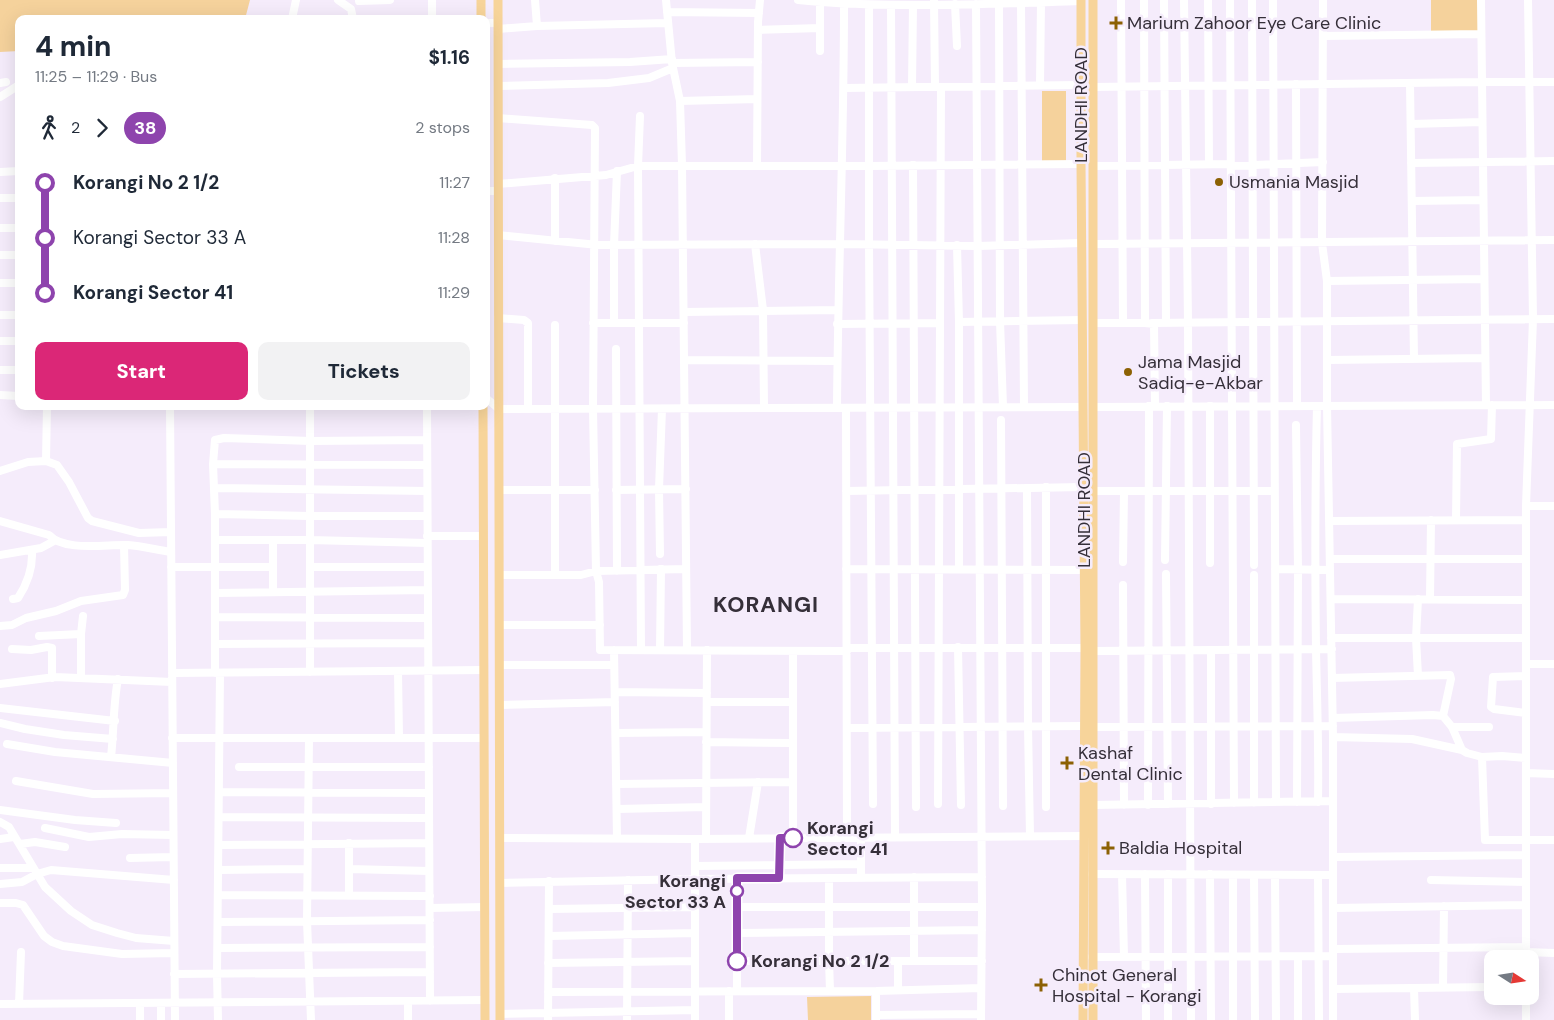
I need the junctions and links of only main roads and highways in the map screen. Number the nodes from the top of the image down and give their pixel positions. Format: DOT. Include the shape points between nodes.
graph roads {
  1 [pos="481,0"];
  2 [pos="498,0"];
  3 [pos="1094,0"];
  4 [pos="1081,1"];
  5 [pos="481,15"];
  6 [pos="482,410"];
  7 [pos="1089,649"];
  8 [pos="1089,726"];
  9 [pos="500,1017"];
  10 [pos="485,1020"];
  11 [pos="1083,1020"];
  12 [pos="1093,1020"];
  1 -- 5 [label="main road"];
  2 -- 9 [label="main road"];
  3 -- 7 [label="main road, LANDHI ROAD" via="1093,491"];
  4 -- 7 [label="main road, LANDHI ROAD" via="1084,570"];
  6 -- 10 [label="main road"];
  7 -- 8 [label="main road, LANDHI ROAD"];
  8 -- 11 [label="main road, LANDHI ROAD" via="1084,836"];
  8 -- 12 [label="main road, LANDHI ROAD" via="1093,806"];
}
